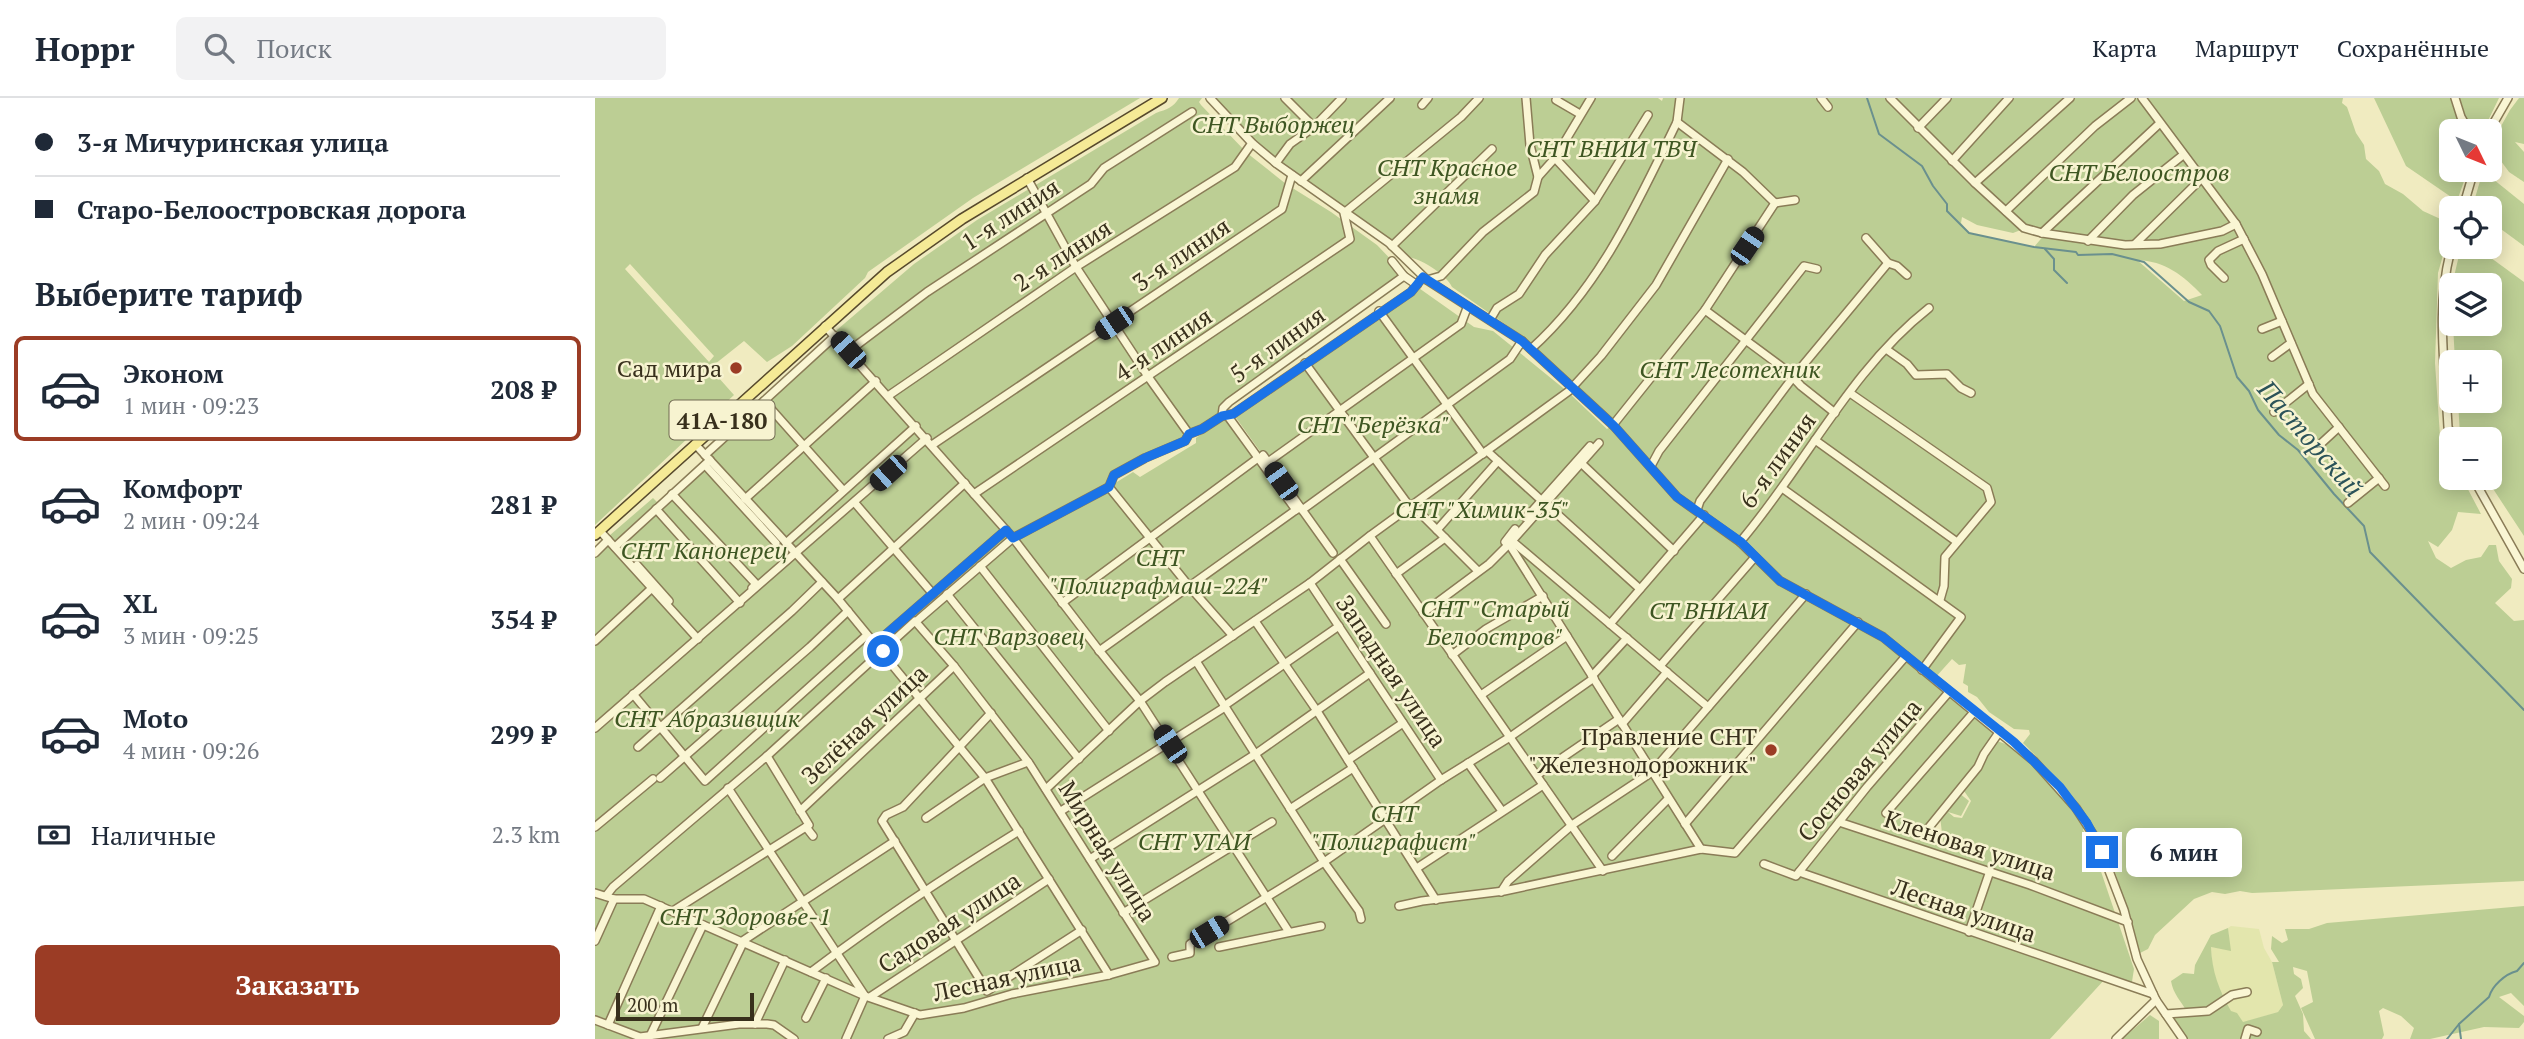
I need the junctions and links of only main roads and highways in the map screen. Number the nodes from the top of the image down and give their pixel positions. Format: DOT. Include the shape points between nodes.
graph roads {
  1 [pos="1162,98"];
  2 [pos="598,533"];
  1 -- 2 [label="main road, 41А-180" via="953,224 887,272"];
}
